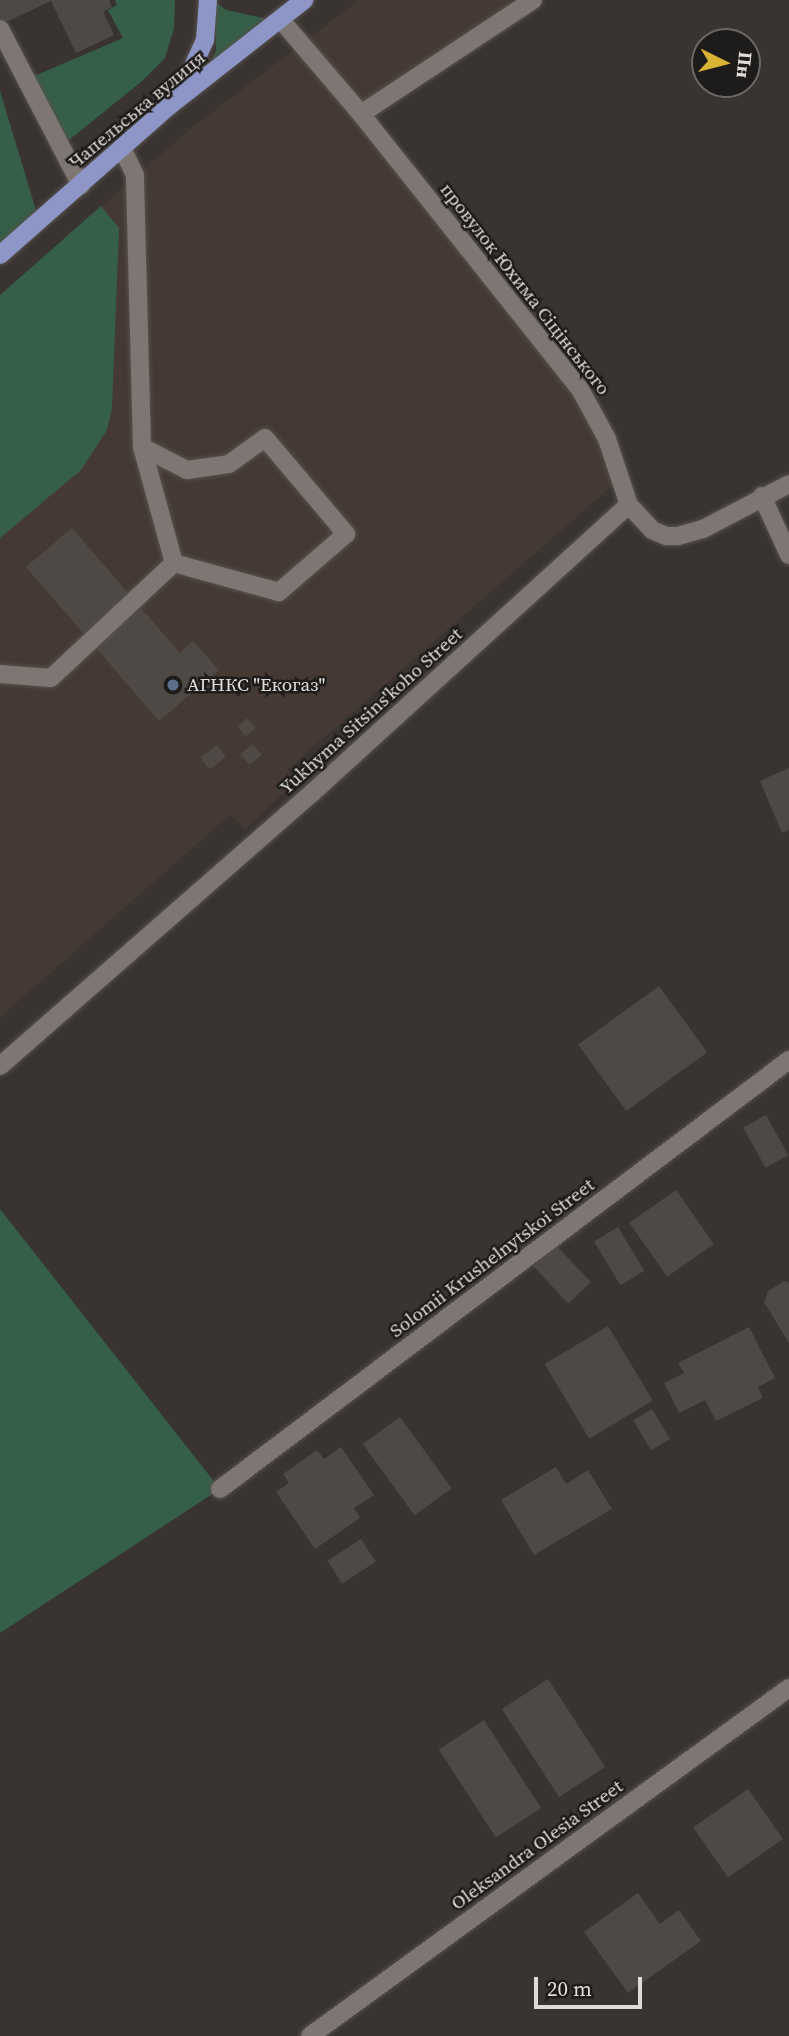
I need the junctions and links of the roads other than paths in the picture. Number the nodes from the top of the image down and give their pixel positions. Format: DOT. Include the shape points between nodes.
graph roads {
  1 [pos="208,0"];
  2 [pos="304,0"];
  3 [pos="533,0"];
  4 [pos="281,20"];
  5 [pos="0,29"];
  6 [pos="178,98"];
  7 [pos="360,114"];
  8 [pos="122,148"];
  9 [pos="81,185"];
  10 [pos="0,255"];
  11 [pos="142,447"];
  12 [pos="789,484"];
  13 [pos="762,496"];
  14 [pos="629,505"];
  15 [pos="789,555"];
  16 [pos="174,563"];
  17 [pos="0,674"];
  18 [pos="789,1060"];
  19 [pos="0,1066"];
  20 [pos="220,1489"];
  21 [pos="789,1688"];
  22 [pos="310,2036"];
  1 -- 6 [label="main road" via="205,40"];
  2 -- 4 [label="main road, Чапельська вулиця"];
  3 -- 7 [label="street"];
  4 -- 6 [label="main road, Чапельська вулиця"];
  4 -- 7 [label="street, провулок Юхима Сіцінського"];
  5 -- 9 [label="street"];
  6 -- 8 [label="main road, Чапельська вулиця"];
  7 -- 14 [label="street, провулок Юхима Сіцінського" via="580,389 607,439"];
  8 -- 9 [label="main road, Чапельська вулиця"];
  8 -- 11 [label="street" via="135,175"];
  9 -- 10 [label="main road, Чапельська вулиця"];
  11 -- 16 [label="street"];
  11 -- 16 [label="street" via="187,470 229,464 265,438 346,534 279,592"];
  12 -- 13 [label="street"];
  13 -- 14 [label="street" via="703,528 678,536 653,530"];
  13 -- 15 [label="street"];
  14 -- 19 [label="street, Yukhyma Sitsins'koho Street" via="312,793"];
  16 -- 17 [label="street" via="51,678"];
  18 -- 20 [label="street, Solomii Krushelnytskoi Street"];
  21 -- 22 [label="street, Oleksandra Olesia Street"];
}
